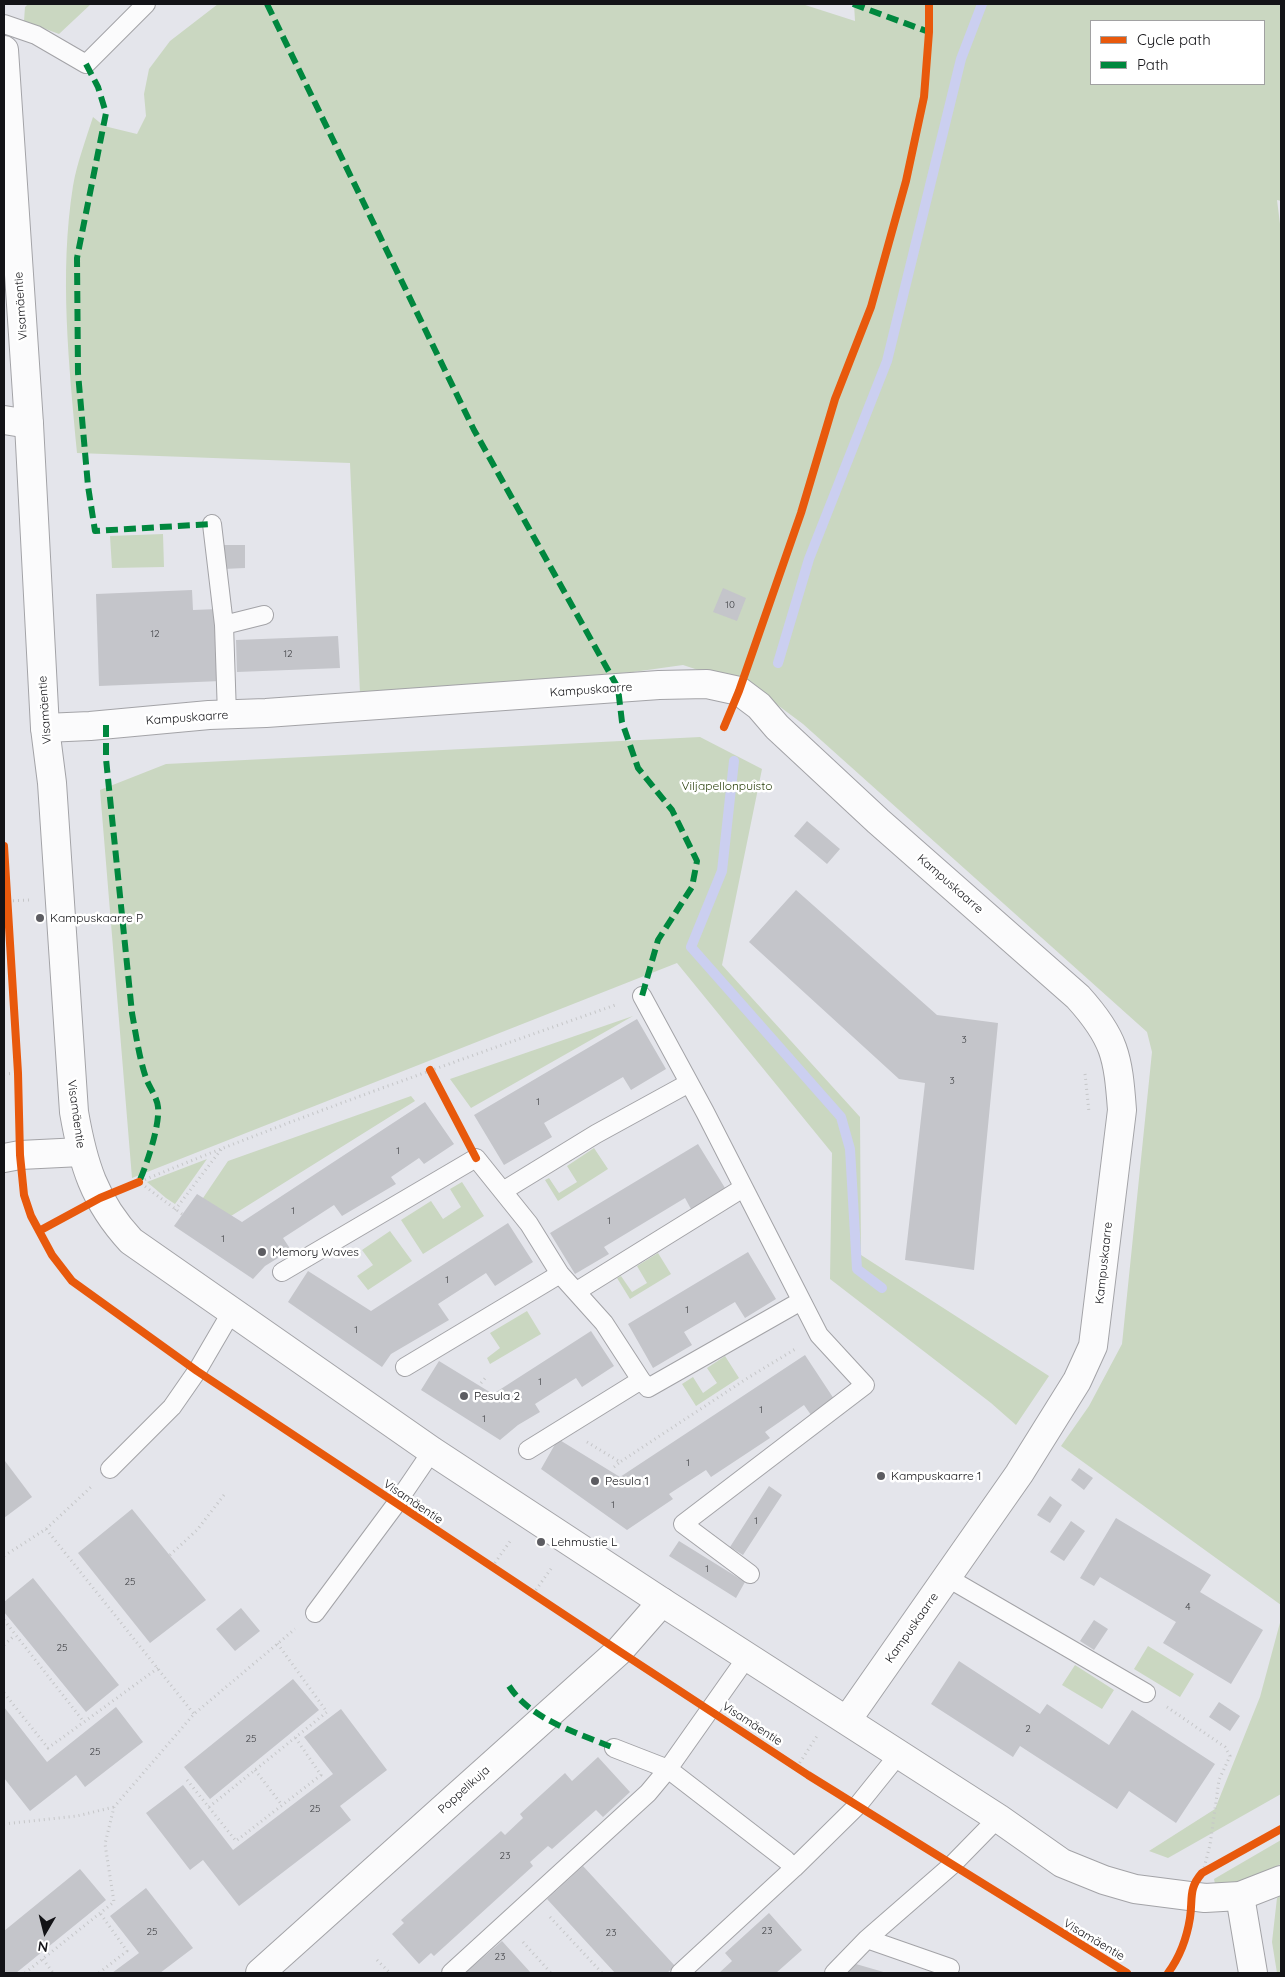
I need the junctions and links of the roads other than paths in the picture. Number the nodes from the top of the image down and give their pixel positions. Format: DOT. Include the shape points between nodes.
graph roads {
  1 [pos="146,4"];
  2 [pos="4,24"];
  3 [pos="4,50"];
  4 [pos="17,422"];
  5 [pos="212,524"];
  6 [pos="264,615"];
  7 [pos="224,625"];
  8 [pos="227,715"];
  9 [pos="45,728"];
  10 [pos="642,996"];
  11 [pos="689,1083"];
  12 [pos="81,1152"];
  13 [pos="4,1158"];
  14 [pos="743,1188"];
  15 [pos="502,1191"];
  16 [pos="282,1272"];
  17 [pos="560,1274"];
  18 [pos="577,1291"];
  19 [pos="801,1301"];
  20 [pos="232,1311"];
  21 [pos="405,1366"];
  22 [pos="641,1380"];
  23 [pos="528,1450"];
  24 [pos="432,1451"];
  25 [pos="110,1469"];
  26 [pos="750,1574"];
  27 [pos="948,1578"];
  28 [pos="662,1602"];
  29 [pos="315,1613"];
  30 [pos="747,1656"];
  31 [pos="1146,1693"];
  32 [pos="840,1716"];
  33 [pos="614,1748"];
  34 [pos="899,1754"];
  35 [pos="668,1769"];
  36 [pos="998,1818"];
  37 [pos="794,1868"];
  38 [pos="1281,1880"];
  39 [pos="1240,1896"];
  40 [pos="867,1939"];
  41 [pos="950,1968"];
  42 [pos="260,1973"];
  43 [pos="451,1973"];
  44 [pos="680,1973"];
  45 [pos="834,1973"];
  46 [pos="1253,1973"];
  1 -- 2 [label="lane" via="86,64 36,35"];
  3 -- 4 [label="street, Visamäentie"];
  4 -- 9 [label="street, Visamäentie"];
  5 -- 7 [label="lane"];
  6 -- 7 [label="lane"];
  7 -- 8 [label="lane"];
  8 -- 9 [label="street, Kampuskaarre"];
  8 -- 27 [label="street, Kampuskaarre" via="659,685 707,684 739,691 759,706 777,727 878,821 1078,996 1108,1036 1115,1052 1122,1110 1094,1346 1077,1381 1019,1474"];
  9 -- 12 [label="street, Visamäentie" via="52,783 74,1112"];
  10 -- 11 [label="lane"];
  11 -- 14 [label="lane"];
  11 -- 15 [label="lane"];
  12 -- 13 [label="street"];
  12 -- 20 [label="street, Visamäentie" via="100,1198 131,1241"];
  14 -- 18 [label="lane"];
  14 -- 19 [label="lane"];
  15 -- 16 [label="lane" via="476,1158"];
  15 -- 17 [label="lane"];
  17 -- 18 [label="lane"];
  17 -- 21 [label="lane"];
  18 -- 22 [label="lane" via="604,1323"];
  19 -- 22 [label="lane" via="648,1388"];
  19 -- 26 [label="lane" via="819,1335 865,1385 683,1524"];
  20 -- 24 [label="street, Visamäentie"];
  20 -- 25 [label="lane" via="172,1407"];
  22 -- 23 [label="lane"];
  24 -- 28 [label="street, Visamäentie"];
  24 -- 29 [label="lane"];
  27 -- 31 [label="lane"];
  27 -- 32 [label="street, Kampuskaarre"];
  28 -- 30 [label="street, Visamäentie"];
  28 -- 42 [label="street, Poppelikuja" via="619,1651"];
  30 -- 32 [label="street, Visamäentie"];
  30 -- 35 [label="lane"];
  32 -- 34 [label="street, Visamäentie"];
  33 -- 35 [label="lane"];
  34 -- 36 [label="street, Visamäentie"];
  34 -- 37 [label="lane" via="858,1805"];
  35 -- 37 [label="lane"];
  35 -- 43 [label="lane" via="648,1793"];
  36 -- 39 [label="street, Visamäentie" via="1062,1863 1104,1880 1135,1889 1197,1885"];
  36 -- 40 [label="lane" via="952,1864"];
  37 -- 44 [label="lane"];
  38 -- 39 [label="street, Visamäentie"];
  39 -- 46 [label="street"];
  40 -- 41 [label="lane"];
  40 -- 45 [label="lane"];
}
